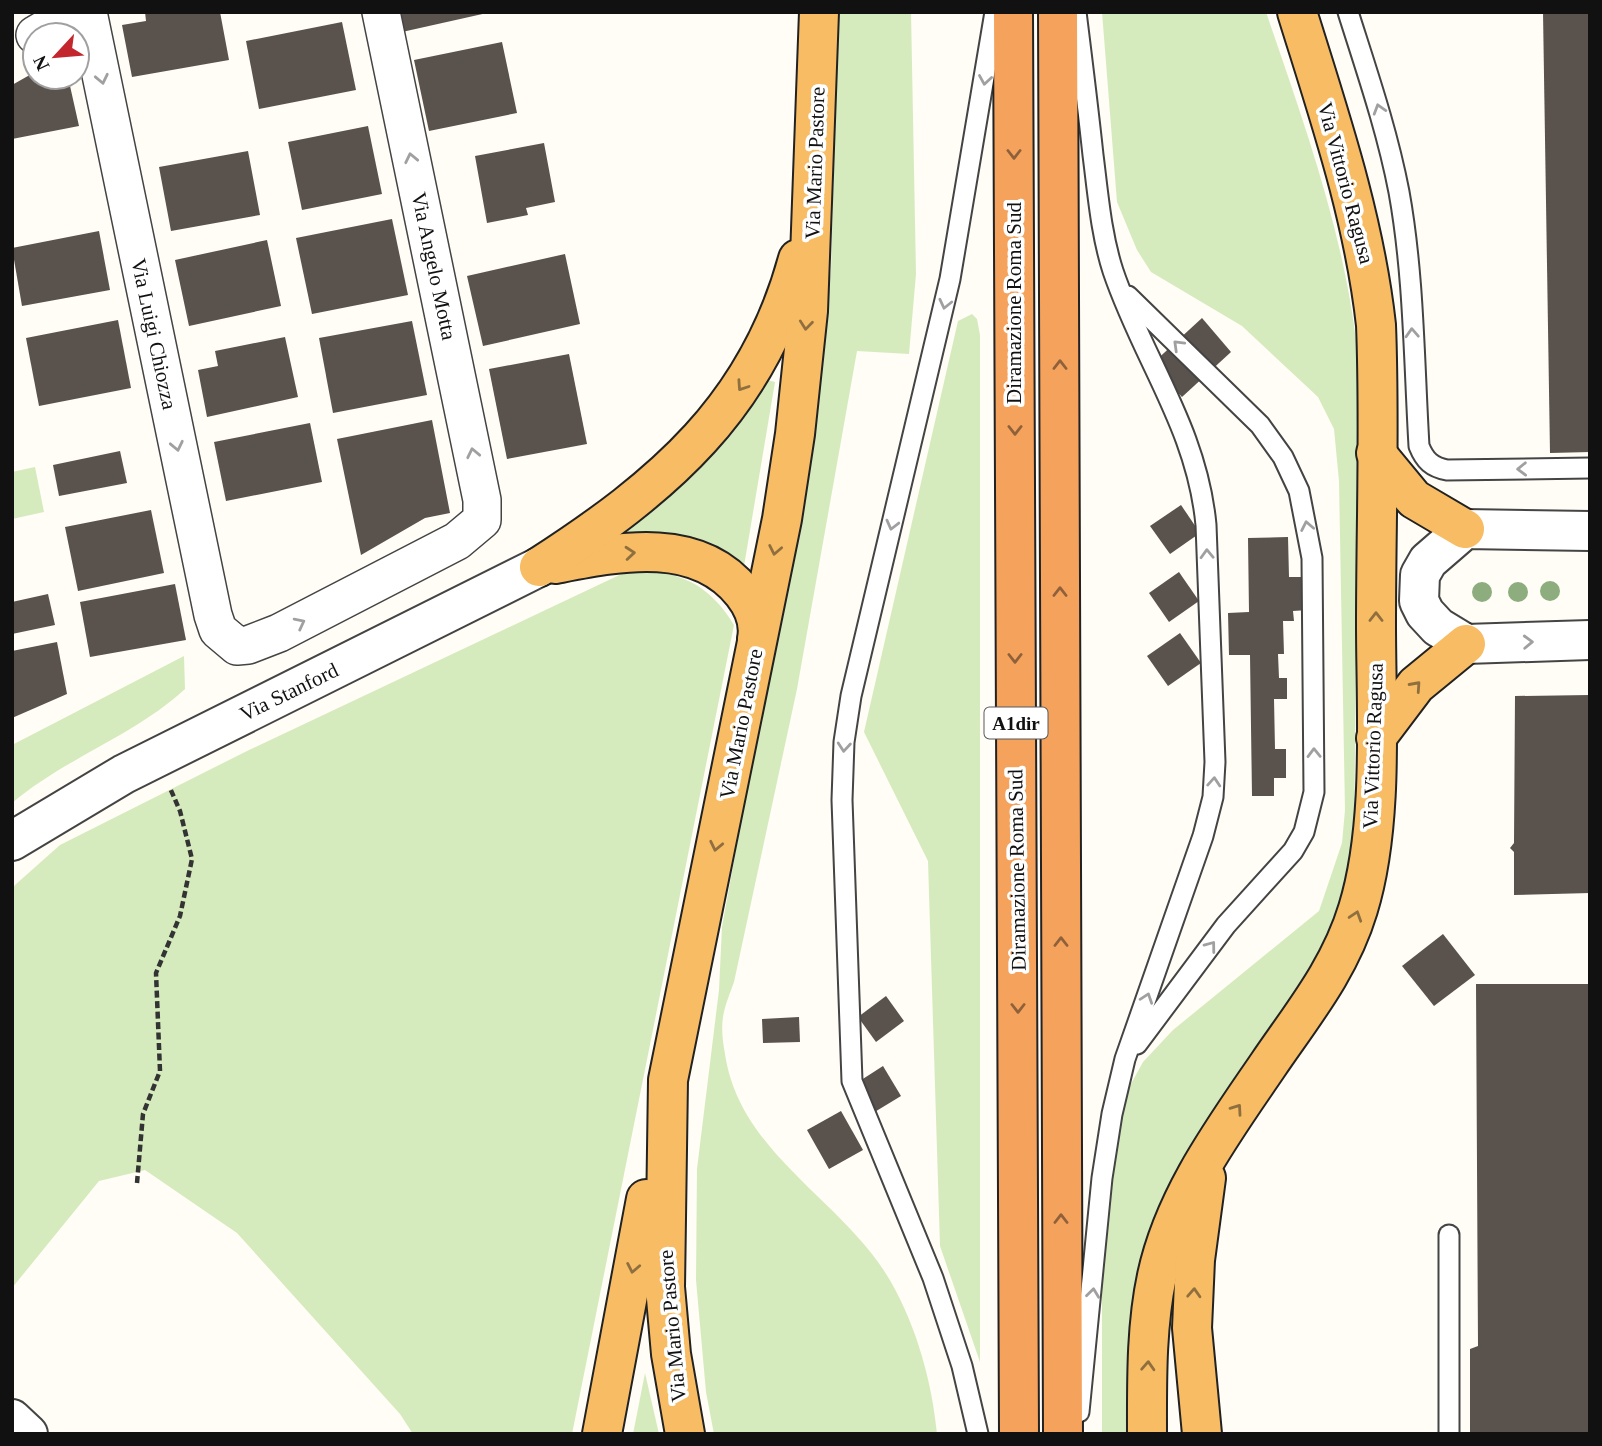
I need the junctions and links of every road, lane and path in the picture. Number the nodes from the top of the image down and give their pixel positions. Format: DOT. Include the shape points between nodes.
graph roads {
  1 [pos="74,12"];
  2 [pos="88,12"];
  3 [pos="381,12"];
  4 [pos="819,12"];
  5 [pos="995,12"];
  6 [pos="1013,12"];
  7 [pos="1058,12"];
  8 [pos="1076,12"];
  9 [pos="1297,12"];
  10 [pos="1349,12"];
  11 [pos="59,21"];
  12 [pos="814,185"];
  13 [pos="1119,287"];
  14 [pos="1376,453"];
  15 [pos="1590,468"];
  16 [pos="481,520"];
  17 [pos="1465,529"];
  18 [pos="1590,531"];
  19 [pos="539,567"];
  20 [pos="1590,640"];
  21 [pos="1466,644"];
  22 [pos="750,678"];
  23 [pos="1376,738"];
  24 [pos="158,757"];
  25 [pos="28,832"];
  26 [pos="12,860"];
  27 [pos="1125,1059"];
  28 [pos="668,1080"];
  29 [pos="1209,1150"];
  30 [pos="137,1184"];
  31 [pos="1449,1235"];
  32 [pos="12,1419"];
  33 [pos="27,1434"];
  34 [pos="601,1434"];
  35 [pos="685,1434"];
  36 [pos="978,1434"];
  37 [pos="1019,1434"];
  38 [pos="1063,1434"];
  39 [pos="1076,1434"];
  40 [pos="1147,1434"];
  41 [pos="1202,1434"];
  42 [pos="1449,1434"];
  1 -- 11 [label="street"];
  2 -- 16 [label="street, Via Luigi Chiozza, one-way" via="213,615 226,640 248,645 279,633 457,541"];
  16 -- 3 [label="street, Via Angelo Motta, one-way" via="482,500"];
  4 -- 12 [label="highway, Via Mario Pastore"];
  5 -- 36 [label="lane, one-way" via="948,289 851,696 842,800 852,1081 933,1278"];
  6 -- 37 [label="highway, Diramazione Roma Sud / A1dir, one-way"];
  38 -- 7 [label="highway, Diramazione Roma Sud / A1dir, one-way"];
  8 -- 13 [label="lane" via="1100,211"];
  9 -- 14 [label="highway, Via Vittorio Ragusa" via="1368,264 1376,335"];
  15 -- 10 [label="lane, one-way" via="1447,470 1428,463 1423,456 1399,193 1386,132"];
  12 -- 19 [label="highway, one-way" via="793,277 760,357 733,400 655,485"];
  12 -- 22 [label="highway, Via Mario Pastore, one-way" via="808,311 795,434"];
  27 -- 13 [label="lane, one-way" via="1203,836 1213,797 1215,762 1206,525 1198,473 1179,417"];
  27 -- 13 [label="lane, one-way" via="1226,925 1293,850 1304,832 1314,792 1312,558 1299,491 1283,457 1260,425"];
  14 -- 17 [label="highway" via="1414,499"];
  23 -- 14 [label="highway, Via Vittorio Ragusa, one-way"];
  17 -- 18 [label="street"];
  17 -- 21 [label="street" via="1428,562 1418,587 1425,613"];
  19 -- 22 [label="highway, one-way" via="650,551 682,555 712,566 736,585 754,612 759,629"];
  19 -- 24 [label="street, Via Stanford"];
  21 -- 20 [label="street, one-way"];
  23 -- 21 [label="highway, one-way" via="1416,685"];
  22 -- 28 [label="highway, Via Mario Pastore, one-way"];
  29 -- 23 [label="highway, Via Vittorio Ragusa, one-way" via="1315,1000 1344,948 1366,872"];
  24 -- 25 [label="street, Via Stanford" via="93,790"];
  24 -- 30 [label="path" via="180,811 192,859 180,916 156,974 160,1071 143,1114"];
  25 -- 26 [label="street, Via Stanford"];
  39 -- 27 [label="lane, one-way" via="1104,1160"];
  28 -- 34 [label="highway, one-way"];
  28 -- 35 [label="highway, Via Mario Pastore" via="664,1287"];
  40 -- 29 [label="highway, Via Vittorio Ragusa, one-way" via="1150,1328 1157,1277 1173,1223"];
  41 -- 29 [label="highway, one-way" via="1192,1328"];
  31 -- 42 [label="lane"];
  32 -- 33 [label="street"];
}
